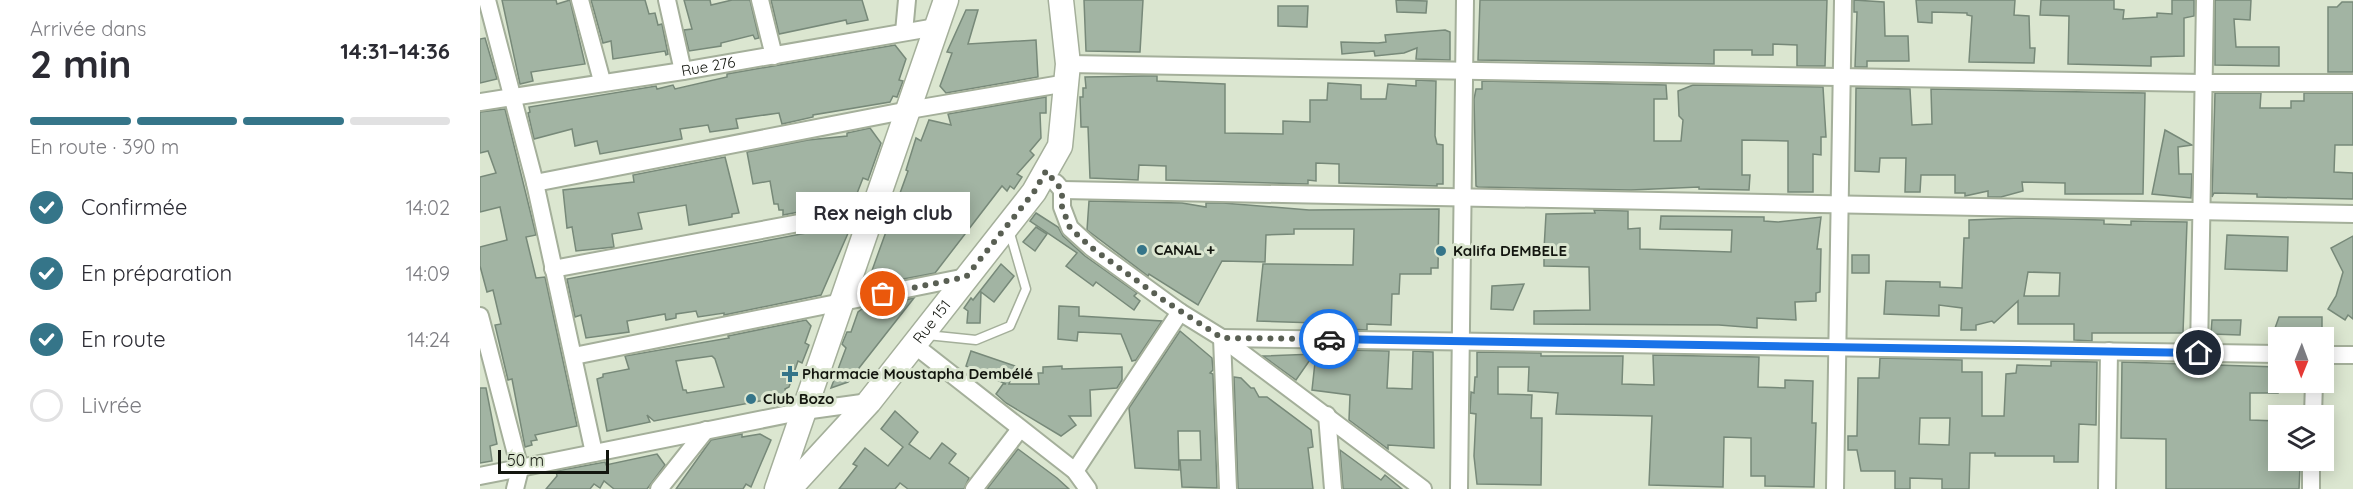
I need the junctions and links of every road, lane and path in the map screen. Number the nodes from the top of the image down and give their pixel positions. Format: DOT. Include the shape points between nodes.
graph roads {
  1 [pos="487,0"];
  2 [pos="580,0"];
  3 [pos="667,0"];
  4 [pos="760,0"];
  5 [pos="907,0"];
  6 [pos="946,0"];
  7 [pos="1061,0"];
  8 [pos="1466,0"];
  9 [pos="1843,0"];
  10 [pos="2205,0"];
  11 [pos="936,27"];
  12 [pos="904,32"];
  13 [pos="774,56"];
  14 [pos="683,71"];
  15 [pos="1465,71"];
  16 [pos="1067,74"];
  17 [pos="1842,77"];
  18 [pos="602,81"];
  19 [pos="2203,83"];
  20 [pos="2353,83"];
  21 [pos="514,96"];
  22 [pos="480,102"];
  23 [pos="909,110"];
  24 [pos="1046,171"];
  25 [pos="535,183"];
  26 [pos="1062,190"];
  27 [pos="1463,199"];
  28 [pos="1840,206"];
  29 [pos="874,209"];
  30 [pos="2201,212"];
  31 [pos="2353,214"];
  32 [pos="1007,226"];
  33 [pos="553,269"];
  34 [pos="966,277"];
  35 [pos="842,303"];
  36 [pos="1180,312"];
  37 [pos="480,316"];
  38 [pos="1222,338"];
  39 [pos="917,339"];
  40 [pos="1461,341"];
  41 [pos="1838,347"];
  42 [pos="2109,351"];
  43 [pos="2199,353"];
  44 [pos="2268,354"];
  45 [pos="2334,355"];
  46 [pos="574,356"];
  47 [pos="2353,356"];
  48 [pos="869,402"];
  49 [pos="804,411"];
  50 [pos="1327,416"];
  51 [pos="1020,429"];
  52 [pos="706,430"];
  53 [pos="594,453"];
  54 [pos="520,468"];
  55 [pos="1075,471"];
  56 [pos="2312,471"];
  57 [pos="480,476"];
  58 [pos="515,489"];
  59 [pos="659,489"];
  60 [pos="777,489"];
  61 [pos="789,489"];
  62 [pos="974,489"];
  63 [pos="1088,489"];
  64 [pos="1228,489"];
  65 [pos="1333,489"];
  66 [pos="1423,489"];
  67 [pos="1459,489"];
  68 [pos="1835,489"];
  69 [pos="2107,489"];
  70 [pos="2311,489"];
  1 -- 21 [label="street"];
  2 -- 18 [label="street"];
  3 -- 14 [label="street"];
  4 -- 13 [label="street"];
  5 -- 12 [label="street"];
  6 -- 11 [label="main road"];
  7 -- 16 [label="main road, Rue 151"];
  8 -- 15 [label="street"];
  9 -- 17 [label="street"];
  10 -- 19 [label="street"];
  11 -- 12 [label="street, Rue 276"];
  11 -- 23 [label="main road"];
  12 -- 13 [label="street, Rue 276"];
  13 -- 14 [label="street, Rue 276"];
  14 -- 18 [label="street, Rue 276"];
  15 -- 16 [label="street"];
  15 -- 17 [label="street"];
  15 -- 27 [label="street"];
  16 -- 23 [label="street"];
  16 -- 24 [label="main road, Rue 151" via="1060,146"];
  17 -- 19 [label="street"];
  17 -- 28 [label="street"];
  18 -- 21 [label="street, Rue 276"];
  19 -- 20 [label="street"];
  19 -- 30 [label="street"];
  21 -- 22 [label="street, Rue 276"];
  21 -- 25 [label="street"];
  23 -- 25 [label="street"];
  23 -- 29 [label="main road"];
  24 -- 26 [label="street"];
  24 -- 32 [label="main road, Rue 151"];
  25 -- 33 [label="street"];
  26 -- 27 [label="street"];
  26 -- 36 [label="street" via="1062,207 1070,228"];
  27 -- 28 [label="street"];
  27 -- 40 [label="street"];
  28 -- 30 [label="street"];
  28 -- 41 [label="street"];
  29 -- 33 [label="street"];
  29 -- 35 [label="main road"];
  30 -- 31 [label="street"];
  30 -- 43 [label="street"];
  32 -- 34 [label="main road, Rue 151"];
  32 -- 39 [label="lane" via="1026,289 1010,326 976,340"];
  33 -- 46 [label="street"];
  34 -- 35 [label="street"];
  34 -- 39 [label="main road, Rue 151"];
  35 -- 46 [label="street"];
  35 -- 49 [label="main road"];
  36 -- 38 [label="street"];
  36 -- 55 [label="street"];
  37 -- 54 [label="street"];
  38 -- 40 [label="street"];
  38 -- 50 [label="street"];
  38 -- 64 [label="street"];
  39 -- 48 [label="main road, Rue 151"];
  39 -- 51 [label="street"];
  40 -- 41 [label="street"];
  40 -- 67 [label="street"];
  41 -- 42 [label="street"];
  41 -- 68 [label="street"];
  42 -- 43 [label="street"];
  42 -- 69 [label="street"];
  43 -- 44 [label="street"];
  45 -- 47 [label="street"];
  46 -- 53 [label="street"];
  48 -- 49 [label="street"];
  48 -- 61 [label="main road, Rue 151"];
  49 -- 52 [label="street"];
  49 -- 60 [label="main road"];
  50 -- 65 [label="street"];
  50 -- 66 [label="street"];
  51 -- 55 [label="street"];
  51 -- 62 [label="street"];
  52 -- 53 [label="street"];
  52 -- 59 [label="street"];
  53 -- 54 [label="street"];
  54 -- 57 [label="street"];
  54 -- 58 [label="street"];
  55 -- 63 [label="street"];
  56 -- 70 [label="street"];
}
